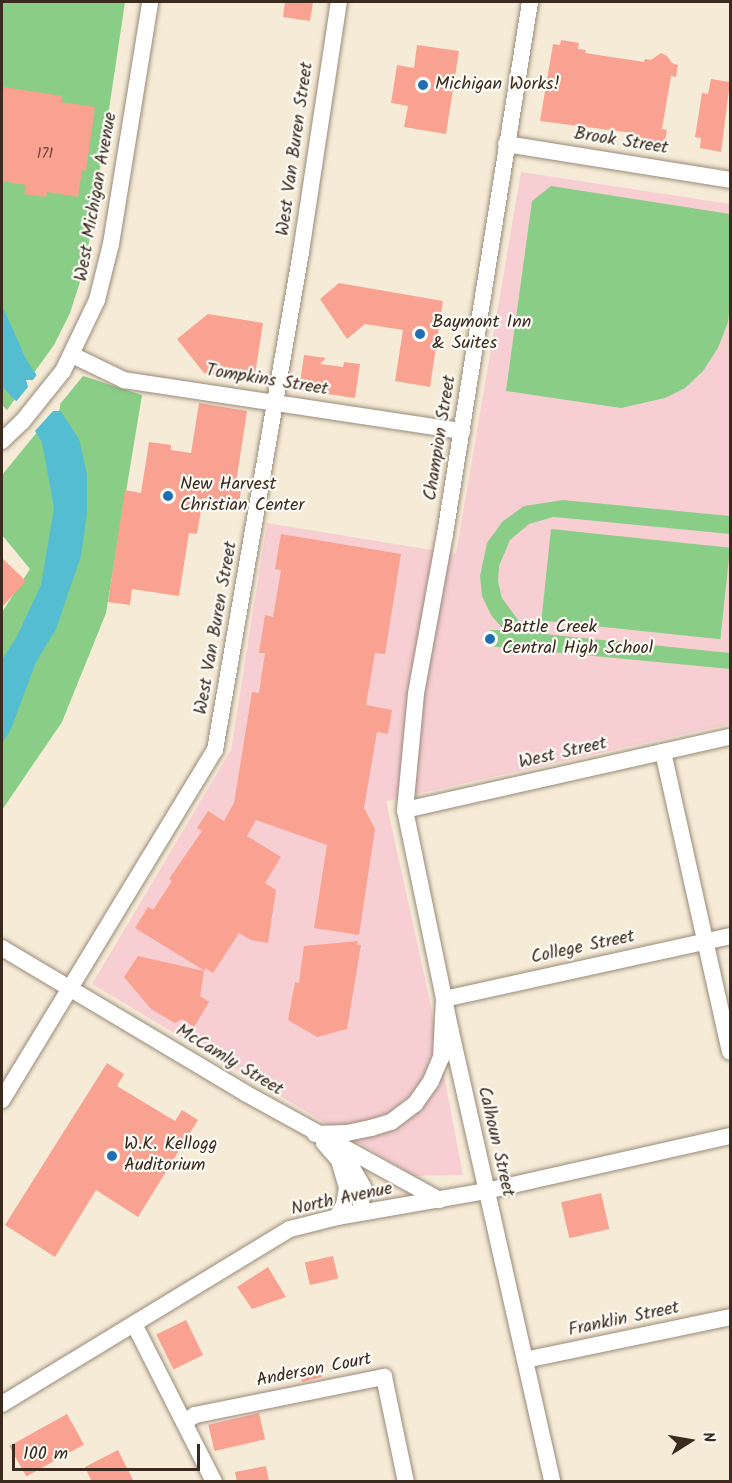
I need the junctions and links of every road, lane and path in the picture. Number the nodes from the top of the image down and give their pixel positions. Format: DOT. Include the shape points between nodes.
graph roads {
  1 [pos="150,2"];
  2 [pos="339,2"];
  3 [pos="530,2"];
  4 [pos="506,144"];
  5 [pos="730,180"];
  6 [pos="72,355"];
  7 [pos="275,401"];
  8 [pos="9,430"];
  9 [pos="462,431"];
  10 [pos="730,738"];
  11 [pos="663,752"];
  12 [pos="405,810"];
  13 [pos="730,936"];
  14 [pos="706,941"];
  15 [pos="2,948"];
  16 [pos="71,989"];
  17 [pos="444,999"];
  18 [pos="730,1052"];
  19 [pos="2,1100"];
  20 [pos="315,1134"];
  21 [pos="730,1136"];
  22 [pos="339,1160"];
  23 [pos="486,1191"];
  24 [pos="440,1200"];
  25 [pos="360,1214"];
  26 [pos="337,1217"];
  27 [pos="730,1317"];
  28 [pos="134,1324"];
  29 [pos="525,1360"];
  30 [pos="2,1404"];
  31 [pos="184,1422"];
  32 [pos="214,1482"];
  33 [pos="406,1482"];
  34 [pos="552,1482"];
  1 -- 6 [label="street, West Michigan Avenue" via="108,263 91,315"];
  2 -- 7 [label="street, West Van Buren Street"];
  3 -- 4 [label="street, Champion Street"];
  4 -- 5 [label="street, Brook Street"];
  4 -- 9 [label="street, Champion Street"];
  6 -- 7 [label="street, Tompkins Street" via="124,380"];
  6 -- 8 [label="street, West Michigan Avenue" via="63,371"];
  7 -- 9 [label="street, Tompkins Street"];
  7 -- 16 [label="street, West Van Buren Street" via="215,750"];
  9 -- 12 [label="street, Champion Street" via="414,704"];
  10 -- 11 [label="street, West Street"];
  11 -- 12 [label="street, West Street"];
  11 -- 14 [label="street"];
  12 -- 17 [label="street, Calhoun Street"];
  13 -- 14 [label="street, College Street"];
  14 -- 17 [label="street, College Street"];
  14 -- 18 [label="street"];
  15 -- 16 [label="street, McCamly Street"];
  16 -- 19 [label="street, West Van Buren Street"];
  16 -- 20 [label="street, McCamly Street"];
  17 -- 20 [label="street" via="441,1058 415,1104 391,1122 371,1128"];
  17 -- 23 [label="street, Calhoun Street"];
  20 -- 22 [label="street"];
  20 -- 24 [label="street, McCamly Street"];
  21 -- 23 [label="street, North Avenue"];
  22 -- 25 [label="street" via="351,1166 360,1180 364,1196"];
  22 -- 26 [label="street" via="347,1188"];
  23 -- 24 [label="street, North Avenue"];
  23 -- 29 [label="street, Calhoun Street"];
  24 -- 25 [label="street, North Avenue"];
  25 -- 26 [label="street, North Avenue"];
  26 -- 28 [label="street, North Avenue" via="290,1229"];
  27 -- 29 [label="street, Franklin Street"];
  28 -- 30 [label="street, North Avenue"];
  28 -- 31 [label="street"];
  29 -- 34 [label="street, Calhoun Street"];
  31 -- 32 [label="street"];
  31 -- 33 [label="street, Anderson Court" via="195,1415 384,1377"];
}
